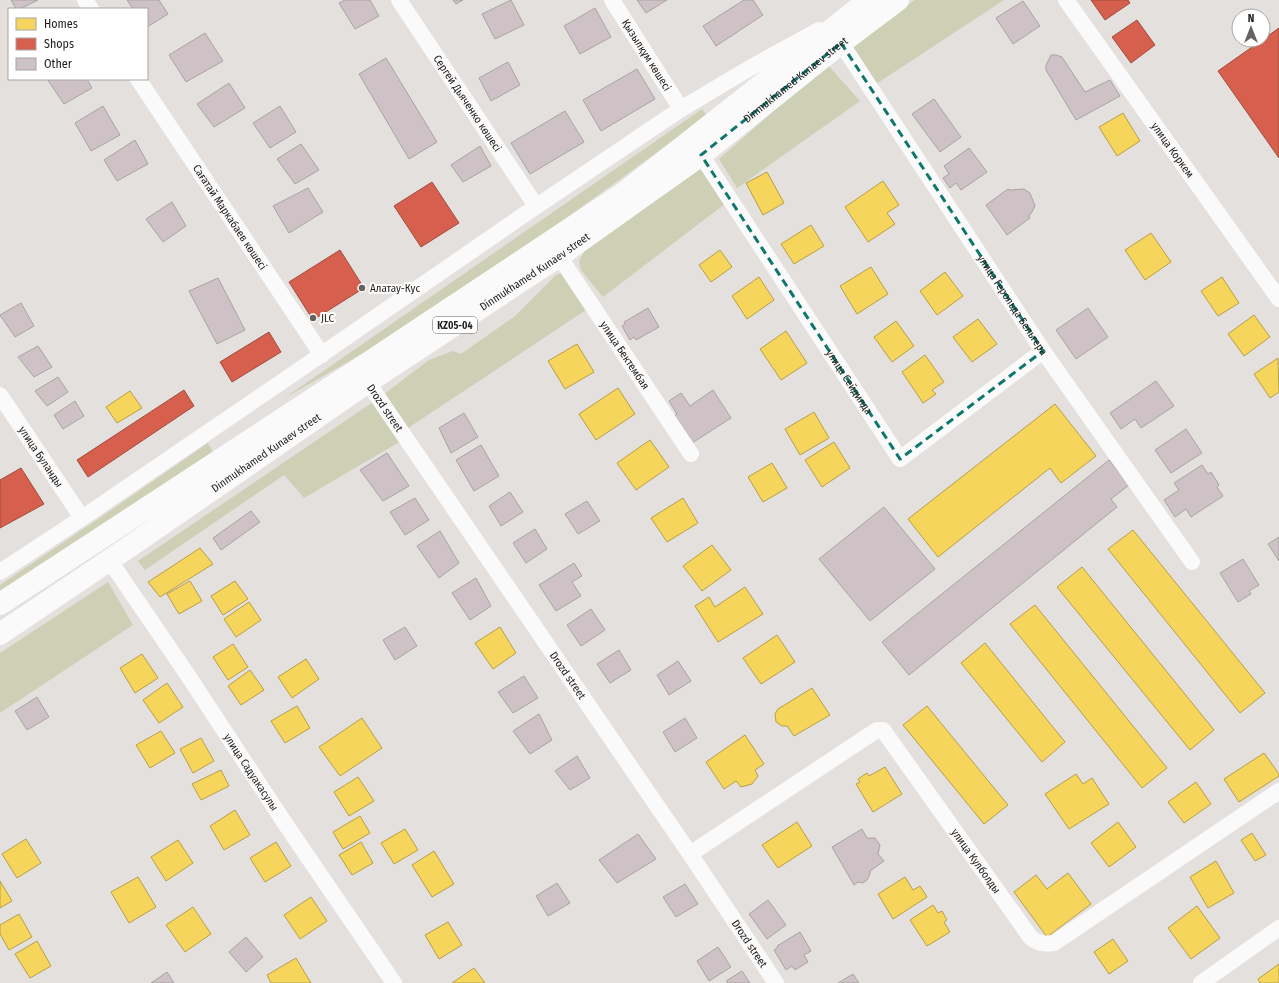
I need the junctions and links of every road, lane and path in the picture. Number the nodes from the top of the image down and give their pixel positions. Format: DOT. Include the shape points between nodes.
graph roads {
  1 [pos="399,0"];
  2 [pos="612,0"];
  3 [pos="898,0"];
  4 [pos="1066,0"];
  5 [pos="863,4"];
  6 [pos="840,43"];
  7 [pos="139,80"];
  8 [pos="681,109"];
  9 [pos="701,155"];
  10 [pos="536,206"];
  11 [pos="559,256"];
  12 [pos="1279,299"];
  13 [pos="1043,351"];
  14 [pos="322,355"];
  15 [pos="364,375"];
  16 [pos="0,395"];
  17 [pos="691,454"];
  18 [pos="82,518"];
  19 [pos="110,561"];
  20 [pos="1192,562"];
  21 [pos="0,572"];
  22 [pos="0,604"];
  23 [pos="0,634"];
  24 [pos="1279,791"];
  25 [pos="690,854"];
  26 [pos="1279,928"];
  27 [pos="394,983"];
  28 [pos="776,983"];
  29 [pos="1201,983"];
  1 -- 10 [label="street, Сергей Дьяченко көшесі"];
  2 -- 8 [label="street, Қызылқұм көшесі"];
  3 -- 6 [label="main road, Dinmukhamed Kunaev street / KZ05-04"];
  4 -- 12 [label="street, улица Коркем"];
  5 -- 8 [label="street"];
  5 -- 15 [label="main road, Dinmukhamed Kunaev street / KZ05-04" via="624,193"];
  6 -- 9 [label="main road, Dinmukhamed Kunaev street / KZ05-04"];
  6 -- 13 [label="street, улица Герольда Бельгера"];
  7 -- 14 [label="street, Сағатай Маркабаев көшесі"];
  8 -- 10 [label="street"];
  9 -- 11 [label="main road, Dinmukhamed Kunaev street / KZ05-04"];
  9 -- 13 [label="street, улица Сейдилда" via="900,459"];
  10 -- 14 [label="street"];
  11 -- 15 [label="main road, Dinmukhamed Kunaev street / KZ05-04"];
  11 -- 17 [label="street, улица Бектембая"];
  13 -- 20 [label="street, улица Герольда Бельгера"];
  14 -- 18 [label="street"];
  15 -- 19 [label="main road, Dinmukhamed Kunaev street / KZ05-04"];
  15 -- 22 [label="main road, Dinmukhamed Kunaev street / KZ05-04"];
  15 -- 25 [label="street, Drozd street"];
  16 -- 18 [label="street, улица Буланды"];
  18 -- 21 [label="street"];
  19 -- 23 [label="main road, Dinmukhamed Kunaev street / KZ05-04"];
  19 -- 27 [label="street, улица Садуакасулы"];
  24 -- 25 [label="street, улица Кулболды" via="1054,943 1045,944 1032,938 883,730 877,730"];
  25 -- 28 [label="street, Drozd street"];
  26 -- 29 [label="street"];
}
